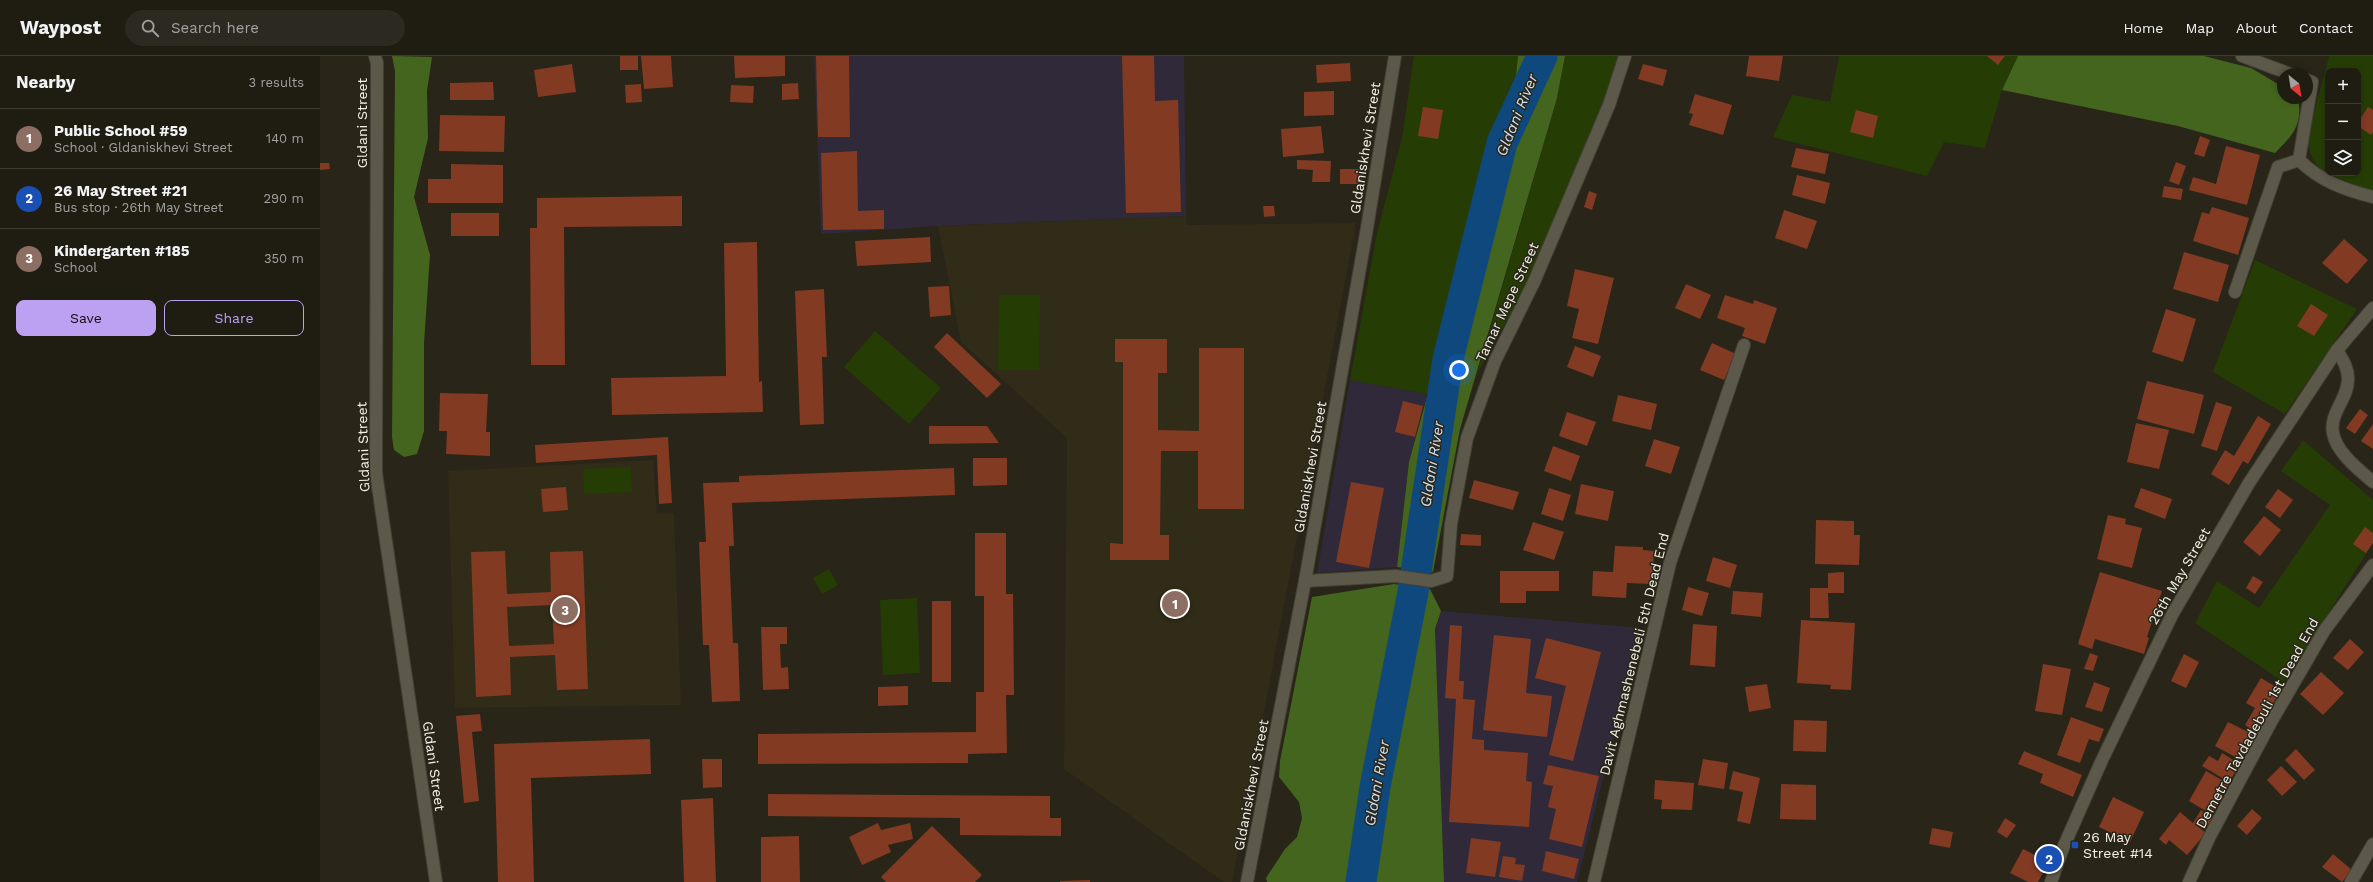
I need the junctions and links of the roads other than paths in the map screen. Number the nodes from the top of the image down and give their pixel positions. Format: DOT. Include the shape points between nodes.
graph roads {
  1 [pos="375,56"];
  2 [pos="1395,56"];
  3 [pos="1625,56"];
  4 [pos="2242,56"];
  5 [pos="2277,69"];
  6 [pos="2310,104"];
  7 [pos="2299,160"];
  8 [pos="2373,197"];
  9 [pos="2235,292"];
  10 [pos="2373,308"];
  11 [pos="1744,345"];
  12 [pos="2337,350"];
  13 [pos="2373,482"];
  14 [pos="2373,564"];
  15 [pos="1305,581"];
  16 [pos="2373,844"];
  17 [pos="436,882"];
  18 [pos="1247,882"];
  19 [pos="1594,882"];
  20 [pos="2051,882"];
  21 [pos="2188,882"];
  22 [pos="2351,882"];
  1 -- 17 [label="street, Gldani Street" via="376,473"];
  2 -- 15 [label="street, Gldaniskhevi Street" via="1368,228"];
  3 -- 15 [label="street, Tamar Mepe Street" via="1609,105 1534,282 1495,360 1467,438 1451,524 1447,576 1431,581 1396,576"];
  4 -- 5 [label="street"];
  6 -- 7 [label="street"];
  7 -- 8 [label="street" via="2312,173 2345,190"];
  7 -- 9 [label="street" via="2278,167"];
  10 -- 12 [label="street, 26th May Street"];
  11 -- 19 [label="street, Davit Aghmashenebeli 5th Dead End" via="1670,563"];
  12 -- 13 [label="street" via="2347,367 2349,379 2334,417 2332,433 2338,447"];
  12 -- 20 [label="street, 26th May Street" via="2249,483 2172,615 2102,760 2063,848"];
  14 -- 21 [label="street, Demetre Tavdadebuli 1st Dead End" via="2324,631 2220,817"];
  15 -- 18 [label="street, Gldaniskhevi Street"];
  16 -- 22 [label="street"];
}
